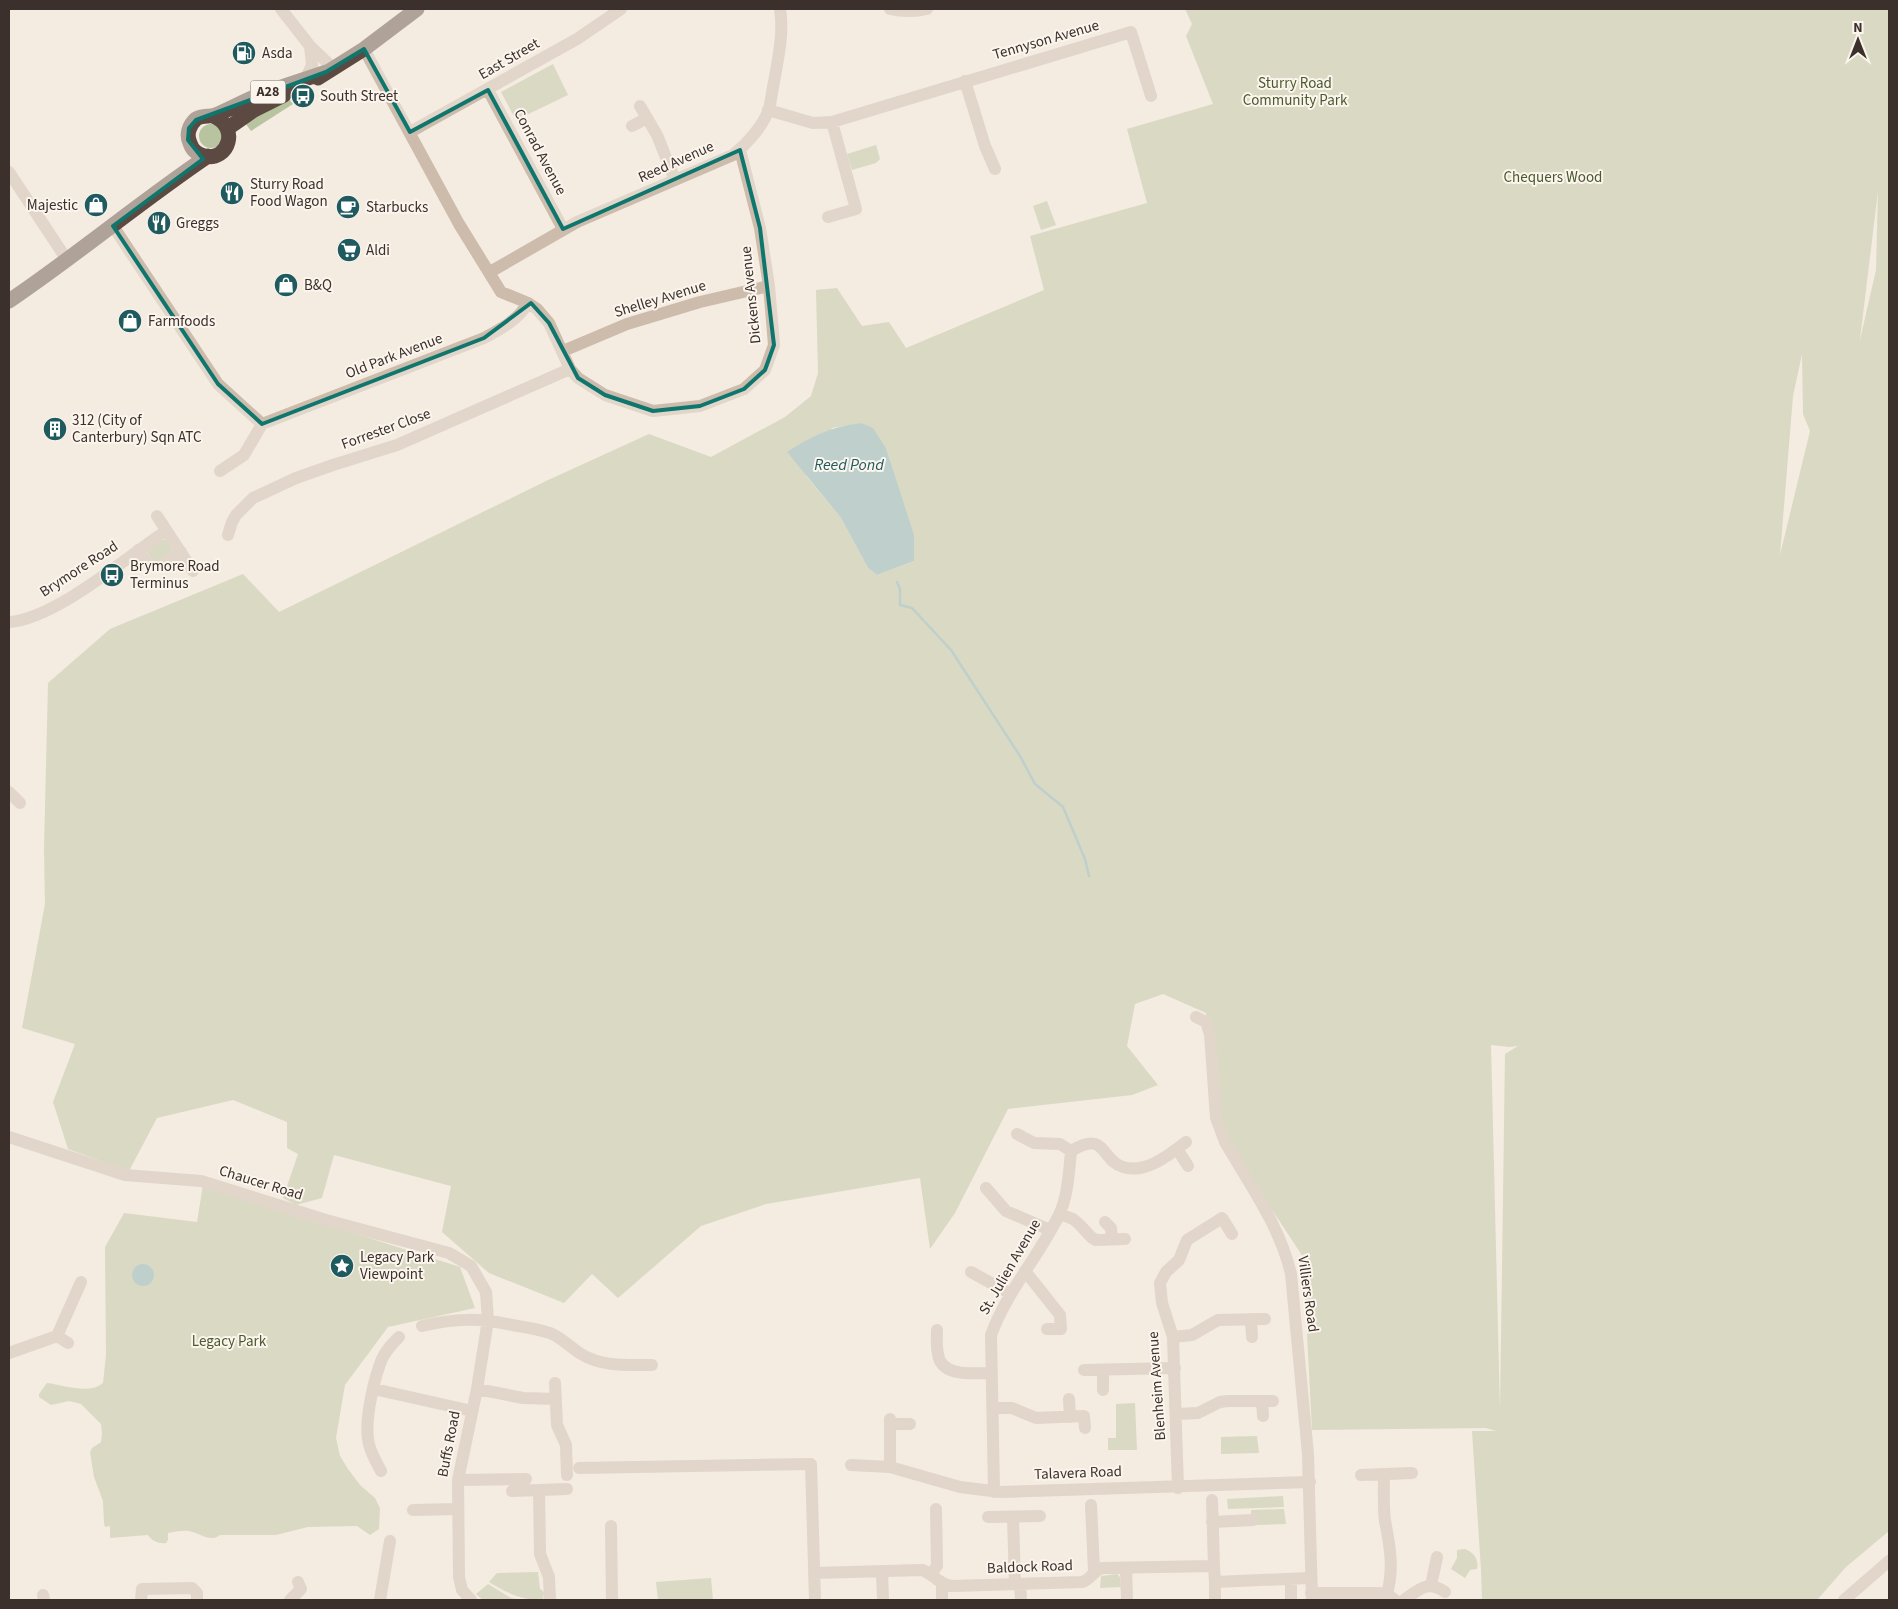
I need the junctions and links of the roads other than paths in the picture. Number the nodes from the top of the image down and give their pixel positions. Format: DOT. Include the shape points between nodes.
graph roads {
  1 [pos="281,9"];
  2 [pos="417,9"];
  3 [pos="621,9"];
  4 [pos="780,9"];
  5 [pos="890,9"];
  6 [pos="927,9"];
  7 [pos="310,46"];
  8 [pos="364,49"];
  9 [pos="330,70"];
  10 [pos="305,80"];
  11 [pos="965,81"];
  12 [pos="488,90"];
  13 [pos="1151,96"];
  14 [pos="640,106"];
  15 [pos="768,110"];
  16 [pos="212,116"];
  17 [pos="647,118"];
  18 [pos="832,122"];
  19 [pos="632,126"];
  20 [pos="228,128"];
  21 [pos="411,135"];
  22 [pos="190,143"];
  23 [pos="740,150"];
  24 [pos="208,156"];
  25 [pos="995,169"];
  26 [pos="9,172"];
  27 [pos="675,180"];
  28 [pos="168,183"];
  29 [pos="828,217"];
  30 [pos="113,226"];
  31 [pos="563,229"];
  32 [pos="67,260"];
  33 [pos="490,272"];
  34 [pos="769,286"];
  35 [pos="9,301"];
  36 [pos="528,303"];
  37 [pos="563,351"];
  38 [pos="570,369"];
  39 [pos="262,424"];
  40 [pos="220,471"];
  41 [pos="157,516"];
  42 [pos="166,531"];
  43 [pos="228,535"];
  44 [pos="138,550"];
  45 [pos="181,552"];
  46 [pos="193,572"];
  47 [pos="9,622"];
  48 [pos="9,792"];
  49 [pos="20,803"];
  50 [pos="1196,1017"];
  51 [pos="1017,1134"];
  52 [pos="9,1137"];
  53 [pos="1071,1151"];
  54 [pos="1188,1166"];
  55 [pos="986,1188"];
  56 [pos="1060,1214"];
  57 [pos="1105,1222"];
  58 [pos="1050,1230"];
  59 [pos="1232,1234"];
  60 [pos="1112,1239"];
  61 [pos="1125,1239"];
  62 [pos="1025,1271"];
  63 [pos="971,1272"];
  64 [pos="81,1282"];
  65 [pos="486,1292"];
  66 [pos="1011,1294"];
  67 [pos="1251,1319"];
  68 [pos="1265,1319"];
  69 [pos="488,1320"];
  70 [pos="422,1326"];
  71 [pos="1047,1329"];
  72 [pos="937,1330"];
  73 [pos="1173,1337"];
  74 [pos="1252,1337"];
  75 [pos="399,1338"];
  76 [pos="9,1353"];
  77 [pos="652,1365"];
  78 [pos="1175,1368"];
  79 [pos="1084,1370"];
  80 [pos="1103,1370"];
  81 [pos="991,1372"];
  82 [pos="555,1383"];
  83 [pos="374,1389"];
  84 [pos="477,1389"];
  85 [pos="1103,1390"];
  86 [pos="556,1399"];
  87 [pos="1069,1399"];
  88 [pos="992,1408"];
  89 [pos="472,1411"];
  90 [pos="1176,1414"];
  91 [pos="1263,1416"];
  92 [pos="1070,1417"];
  93 [pos="910,1424"];
  94 [pos="1085,1428"];
  95 [pos="851,1465"];
  96 [pos="890,1467"];
  97 [pos="382,1471"];
  98 [pos="1412,1473"];
  99 [pos="1384,1474"];
  100 [pos="1361,1475"];
  101 [pos="526,1479"];
  102 [pos="458,1480"];
  103 [pos="1310,1482"];
  104 [pos="1178,1488"];
  105 [pos="567,1489"];
  106 [pos="539,1490"];
  107 [pos="512,1491"];
  108 [pos="994,1492"];
  109 [pos="1212,1500"];
  110 [pos="1091,1505"];
  111 [pos="457,1509"];
  112 [pos="936,1509"];
  113 [pos="413,1510"];
  114 [pos="1040,1516"];
  115 [pos="988,1517"];
  116 [pos="1013,1517"];
  117 [pos="1253,1520"];
  118 [pos="1212,1522"];
  119 [pos="611,1526"];
  120 [pos="390,1541"];
  121 [pos="1437,1557"];
  122 [pos="1889,1561"];
  123 [pos="1214,1566"];
  124 [pos="1126,1568"];
  125 [pos="882,1571"];
  126 [pos="1094,1571"];
  127 [pos="814,1573"];
  128 [pos="931,1574"];
  129 [pos="1310,1578"];
  130 [pos="1291,1579"];
  131 [pos="298,1582"];
  132 [pos="1215,1582"];
  133 [pos="942,1584"];
  134 [pos="1018,1584"];
  135 [pos="1432,1585"];
  136 [pos="1445,1592"];
  137 [pos="1311,1597"];
  138 [pos="1391,1597"];
  139 [pos="141,1600"];
  140 [pos="197,1600"];
  141 [pos="290,1600"];
  142 [pos="380,1600"];
  143 [pos="469,1600"];
  144 [pos="550,1600"];
  145 [pos="612,1600"];
  146 [pos="815,1600"];
  147 [pos="883,1600"];
  148 [pos="942,1600"];
  149 [pos="1021,1600"];
  150 [pos="1127,1600"];
  151 [pos="1215,1600"];
  152 [pos="1291,1600"];
  153 [pos="1404,1600"];
  154 [pos="1844,1600"];
  1 -- 7 [label="street"];
  2 -- 8 [label="highway, A28"];
  3 -- 12 [label="street, East Street" via="577,39"];
  4 -- 15 [label="street, Reed Avenue" via="779,52"];
  5 -- 6 [label="street" via="915,12"];
  7 -- 9 [label="street"];
  7 -- 10 [label="street" via="312,65"];
  8 -- 9 [label="highway, A28"];
  8 -- 21 [label="street"];
  9 -- 10 [label="highway, A28"];
  9 -- 20 [label="highway, A28" via="307,86 254,110"];
  10 -- 16 [label="highway, A28"];
  11 -- 13 [label="street, Tennyson Avenue" via="1131,32"];
  11 -- 18 [label="street, Tennyson Avenue"];
  11 -- 25 [label="street"];
  12 -- 21 [label="street, East Street"];
  12 -- 31 [label="street, Conrad Avenue"];
  14 -- 17 [label="street"];
  15 -- 18 [label="street, Tennyson Avenue" via="813,123"];
  15 -- 23 [label="street, Reed Avenue"];
  16 -- 20 [label="highway"];
  16 -- 22 [label="highway, A28" via="202,116 191,125 188,133"];
  17 -- 19 [label="street"];
  17 -- 27 [label="street" via="658,135"];
  18 -- 29 [label="street" via="856,209"];
  20 -- 24 [label="highway, A28" via="229,139 224,149"];
  21 -- 33 [label="street" via="459,224"];
  22 -- 24 [label="highway" via="197,153"];
  22 -- 28 [label="highway, A28" via="186,159"];
  23 -- 27 [label="street, Reed Avenue"];
  23 -- 34 [label="street, Dickens Avenue" via="760,228"];
  24 -- 28 [label="highway, A28"];
  26 -- 32 [label="street"];
  27 -- 31 [label="street, Reed Avenue"];
  28 -- 30 [label="highway, A28"];
  30 -- 32 [label="highway, A28"];
  30 -- 39 [label="street" via="218,384"];
  31 -- 33 [label="street, Reed Avenue"];
  32 -- 35 [label="highway, A28"];
  33 -- 36 [label="street" via="501,292"];
  34 -- 37 [label="street, Shelley Avenue" via="627,324"];
  34 -- 38 [label="street, Dickens Avenue" via="774,345 765,370 744,389 700,406 653,411 605,395"];
  36 -- 37 [label="street" via="549,323"];
  36 -- 39 [label="street, Old Park Avenue" via="514,320 484,338"];
  37 -- 38 [label="street"];
  38 -- 43 [label="street, Forrester Close" via="397,445 296,478 253,498 236,515"];
  39 -- 40 [label="street" via="244,455"];
  41 -- 42 [label="street"];
  42 -- 44 [label="street, Brymore Road"];
  42 -- 45 [label="street"];
  44 -- 45 [label="street, Brymore Road" via="151,567 165,563"];
  44 -- 47 [label="street, Brymore Road" via="70,597 34,615"];
  45 -- 46 [label="street"];
  48 -- 49 [label="street"];
  50 -- 103 [label="street, Villiers Road" via="1206,1022 1210,1034 1218,1126 1279,1234 1288,1259"];
  51 -- 53 [label="street" via="1034,1143 1060,1144"];
  52 -- 65 [label="street, Chaucer Road" via="125,1175 201,1181 326,1220 449,1253 471,1266"];
  53 -- 54 [label="street" via="1082,1144 1101,1146 1118,1165 1130,1168 1153,1164 1182,1145"];
  53 -- 56 [label="street, St. Julien Avenue"];
  55 -- 58 [label="street" via="1006,1211"];
  56 -- 58 [label="street, St. Julien Avenue"];
  56 -- 60 [label="street" via="1080,1224 1096,1240"];
  57 -- 60 [label="street" via="1111,1228"];
  58 -- 62 [label="street, St. Julien Avenue"];
  59 -- 73 [label="street, Blenheim Avenue" via="1222,1218 1187,1240 1179,1260 1166,1272 1160,1283 1162,1303"];
  60 -- 61 [label="street"];
  62 -- 66 [label="street, St. Julien Avenue"];
  62 -- 71 [label="street" via="1060,1315 1060,1329"];
  63 -- 66 [label="street"];
  64 -- 76 [label="street" via="63,1340 42,1342"];
  65 -- 69 [label="street, Buffs Road"];
  66 -- 81 [label="street, St. Julien Avenue" via="991,1334"];
  67 -- 68 [label="street"];
  67 -- 73 [label="street" via="1218,1320 1192,1334"];
  67 -- 74 [label="street"];
  69 -- 70 [label="street" via="455,1319"];
  69 -- 77 [label="street" via="550,1334 583,1355 600,1361"];
  69 -- 84 [label="street, Buffs Road"];
  72 -- 81 [label="street" via="938,1356 947,1368 960,1373"];
  73 -- 78 [label="street, Blenheim Avenue"];
  75 -- 83 [label="street" via="382,1358"];
  78 -- 80 [label="street"];
  78 -- 90 [label="street, Blenheim Avenue"];
  79 -- 80 [label="street"];
  80 -- 85 [label="street"];
  81 -- 88 [label="street, St. Julien Avenue"];
  82 -- 86 [label="street"];
  83 -- 89 [label="street"];
  83 -- 97 [label="street" via="368,1439"];
  84 -- 86 [label="street" via="523,1398"];
  84 -- 89 [label="street, Buffs Road"];
  86 -- 127 [label="street" via="557,1425 573,1472 811,1464"];
  87 -- 92 [label="street"];
  88 -- 92 [label="street" via="1012,1408 1036,1418"];
  88 -- 108 [label="street, St. Julien Avenue"];
  89 -- 102 [label="street, Buffs Road"];
  90 -- 91 [label="street" via="1198,1412 1220,1402 1268,1401"];
  90 -- 104 [label="street, Blenheim Avenue"];
  92 -- 94 [label="street" via="1084,1416"];
  93 -- 96 [label="street" via="890,1422"];
  95 -- 96 [label="street, Talavera Road"];
  96 -- 108 [label="street, Talavera Road"];
  98 -- 99 [label="street"];
  99 -- 100 [label="street"];
  99 -- 138 [label="street" via="1385,1521 1391,1553"];
  101 -- 102 [label="street"];
  102 -- 111 [label="street, Buffs Road"];
  103 -- 104 [label="street, Talavera Road"];
  103 -- 129 [label="street, Villiers Road"];
  104 -- 108 [label="street, Talavera Road"];
  105 -- 106 [label="street"];
  106 -- 107 [label="street"];
  106 -- 144 [label="street" via="540,1554 549,1577"];
  109 -- 118 [label="street"];
  110 -- 126 [label="street"];
  111 -- 113 [label="street"];
  111 -- 143 [label="street, Buffs Road" via="460,1584"];
  112 -- 128 [label="street" via="936,1566"];
  114 -- 116 [label="street"];
  115 -- 116 [label="street"];
  116 -- 134 [label="street"];
  117 -- 118 [label="street"];
  118 -- 123 [label="street"];
  119 -- 145 [label="street"];
  120 -- 142 [label="street"];
  121 -- 135 [label="street"];
  122 -- 154 [label="street"];
  123 -- 124 [label="street, Baldock Road"];
  123 -- 132 [label="street"];
  124 -- 126 [label="street, Baldock Road"];
  124 -- 150 [label="street"];
  125 -- 127 [label="street"];
  125 -- 128 [label="street" via="917,1570"];
  125 -- 147 [label="street"];
  126 -- 134 [label="street, Baldock Road" via="1089,1579 1082,1582"];
  127 -- 146 [label="street"];
  128 -- 133 [label="street"];
  129 -- 130 [label="street"];
  129 -- 137 [label="street, Villiers Road"];
  130 -- 132 [label="street"];
  130 -- 152 [label="street"];
  131 -- 141 [label="street" via="301,1589"];
  132 -- 151 [label="street"];
  133 -- 134 [label="street, Baldock Road"];
  133 -- 148 [label="street"];
  134 -- 149 [label="street"];
  135 -- 136 [label="street"];
  135 -- 153 [label="street"];
  137 -- 138 [label="street"];
  139 -- 140 [label="street" via="142,1589 192,1588 197,1593"];
}
